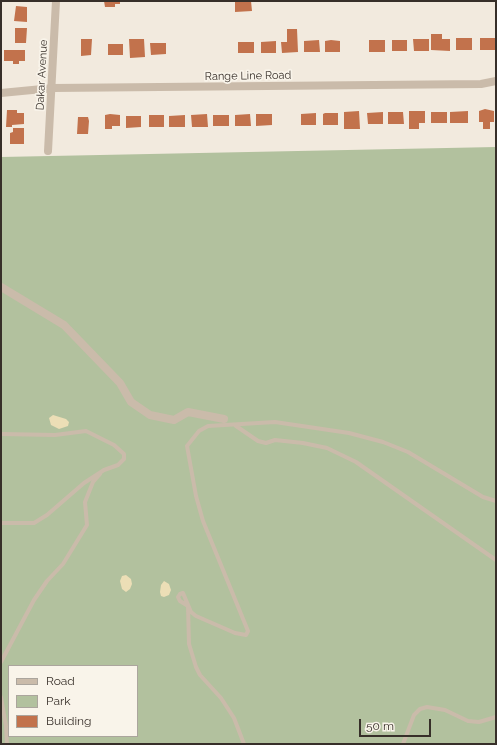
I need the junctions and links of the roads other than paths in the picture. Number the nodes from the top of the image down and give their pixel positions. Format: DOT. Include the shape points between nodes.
graph roads {
  1 [pos="56,1"];
  2 [pos="496,81"];
  3 [pos="53,88"];
  4 [pos="1,93"];
  5 [pos="48,151"];
  6 [pos="1,287"];
  7 [pos="224,419"];
  8 [pos="236,425"];
  9 [pos="1,434"];
  10 [pos="104,470"];
  11 [pos="496,501"];
  12 [pos="1,523"];
  13 [pos="496,560"];
  14 [pos="1,662"];
  15 [pos="1,697"];
  16 [pos="496,716"];
  17 [pos="7,744"];
  18 [pos="244,744"];
  19 [pos="402,744"];
  1 -- 3 [label="street, Dakar Avenue"];
  2 -- 3 [label="street, Range Line Road" via="481,84"];
  3 -- 4 [label="street, Range Line Road"];
  3 -- 5 [label="street, Dakar Avenue"];
  6 -- 7 [label="street" via="64,325 120,383 132,402 150,415 174,420 188,412"];
  8 -- 11 [label="lane" via="275,422 349,433 383,442 408,452 483,497"];
  8 -- 13 [label="lane" via="258,441 303,442 327,448 356,462"];
  8 -- 18 [label="lane" via="208,426 199,431 187,446 203,521 248,631 246,635 235,633 196,616 191,612 184,594 178,597 188,606 189,644 196,667 234,718"];
  9 -- 10 [label="lane" via="55,435 86,431 114,445 124,454 124,459 118,465"];
  10 -- 12 [label="lane" via="34,523"];
  10 -- 14 [label="lane" via="93,482 87,494 87,525 63,564 34,600"];
  15 -- 17 [label="lane"];
  16 -- 19 [label="lane" via="479,722 468,721 445,710 427,707 420,709 414,715"];
}
